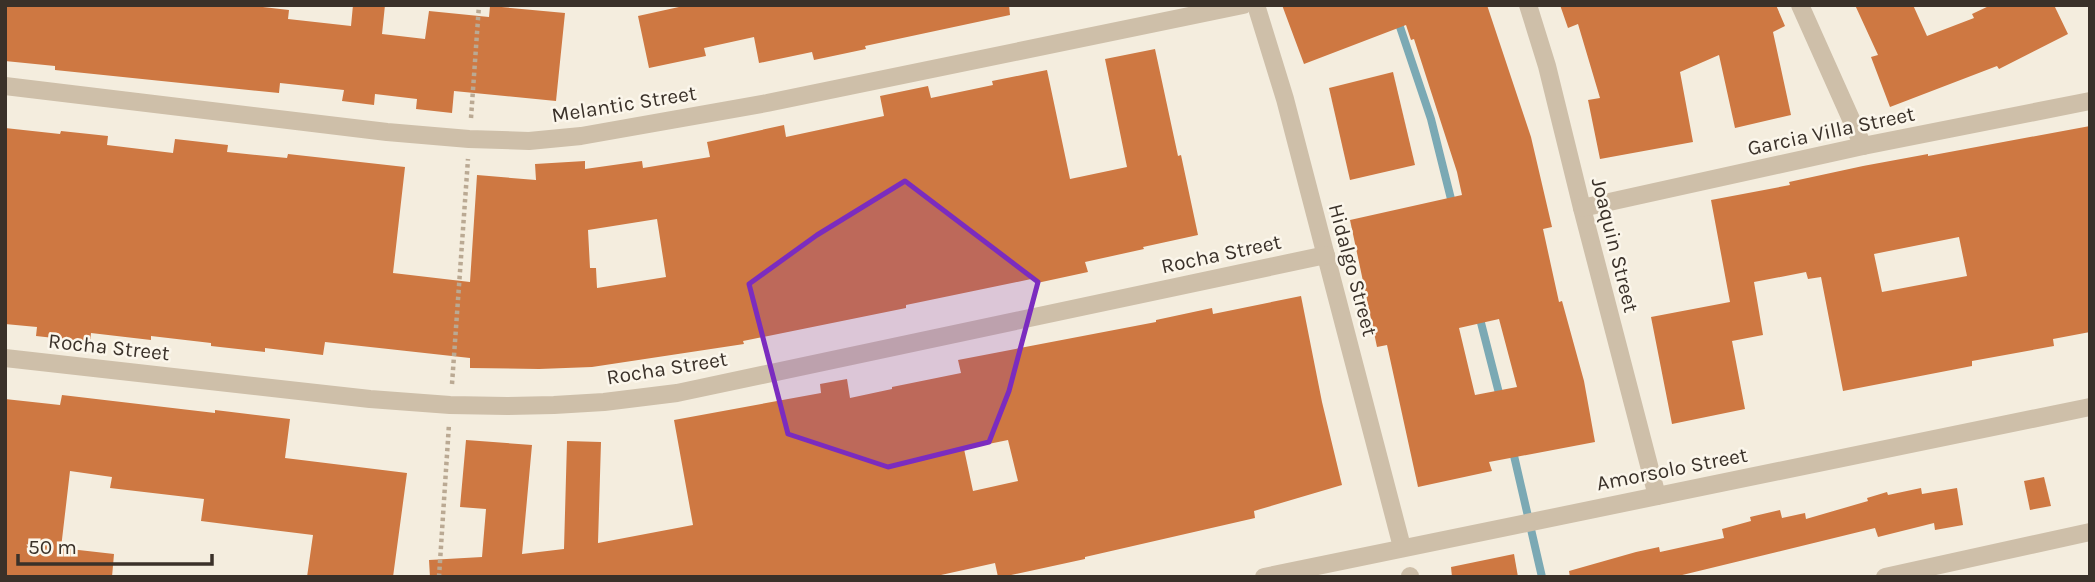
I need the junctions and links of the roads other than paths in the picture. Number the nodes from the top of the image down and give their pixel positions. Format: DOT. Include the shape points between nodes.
graph roads {
  1 [pos="1242,5"];
  2 [pos="1256,5"];
  3 [pos="1528,5"];
  4 [pos="1800,5"];
  5 [pos="5,86"];
  6 [pos="2090,101"];
  7 [pos="1863,146"];
  8 [pos="1582,208"];
  9 [pos="1326,255"];
  10 [pos="5,358"];
  11 [pos="2090,407"];
  12 [pos="1657,496"];
  13 [pos="2090,532"];
  14 [pos="1402,547"];
  15 [pos="1264,577"];
  16 [pos="1885,577"];
  1 -- 5 [label="street, Melantic Street" via="767,103 529,141 387,132"];
  2 -- 9 [label="street, Hidalgo Street"];
  3 -- 8 [label="street, Joaquin Street"];
  4 -- 7 [label="street"];
  6 -- 7 [label="street, Garcia Villa Street"];
  7 -- 8 [label="street, Garcia Villa Street"];
  8 -- 12 [label="street, Joaquin Street"];
  9 -- 10 [label="street, Rocha Street" via="677,393 604,402 450,405"];
  9 -- 14 [label="street, Hidalgo Street"];
  11 -- 12 [label="street, Amorsolo Street"];
  12 -- 14 [label="street, Amorsolo Street"];
  13 -- 16 [label="street"];
  14 -- 15 [label="street, Amorsolo Street"];
}
